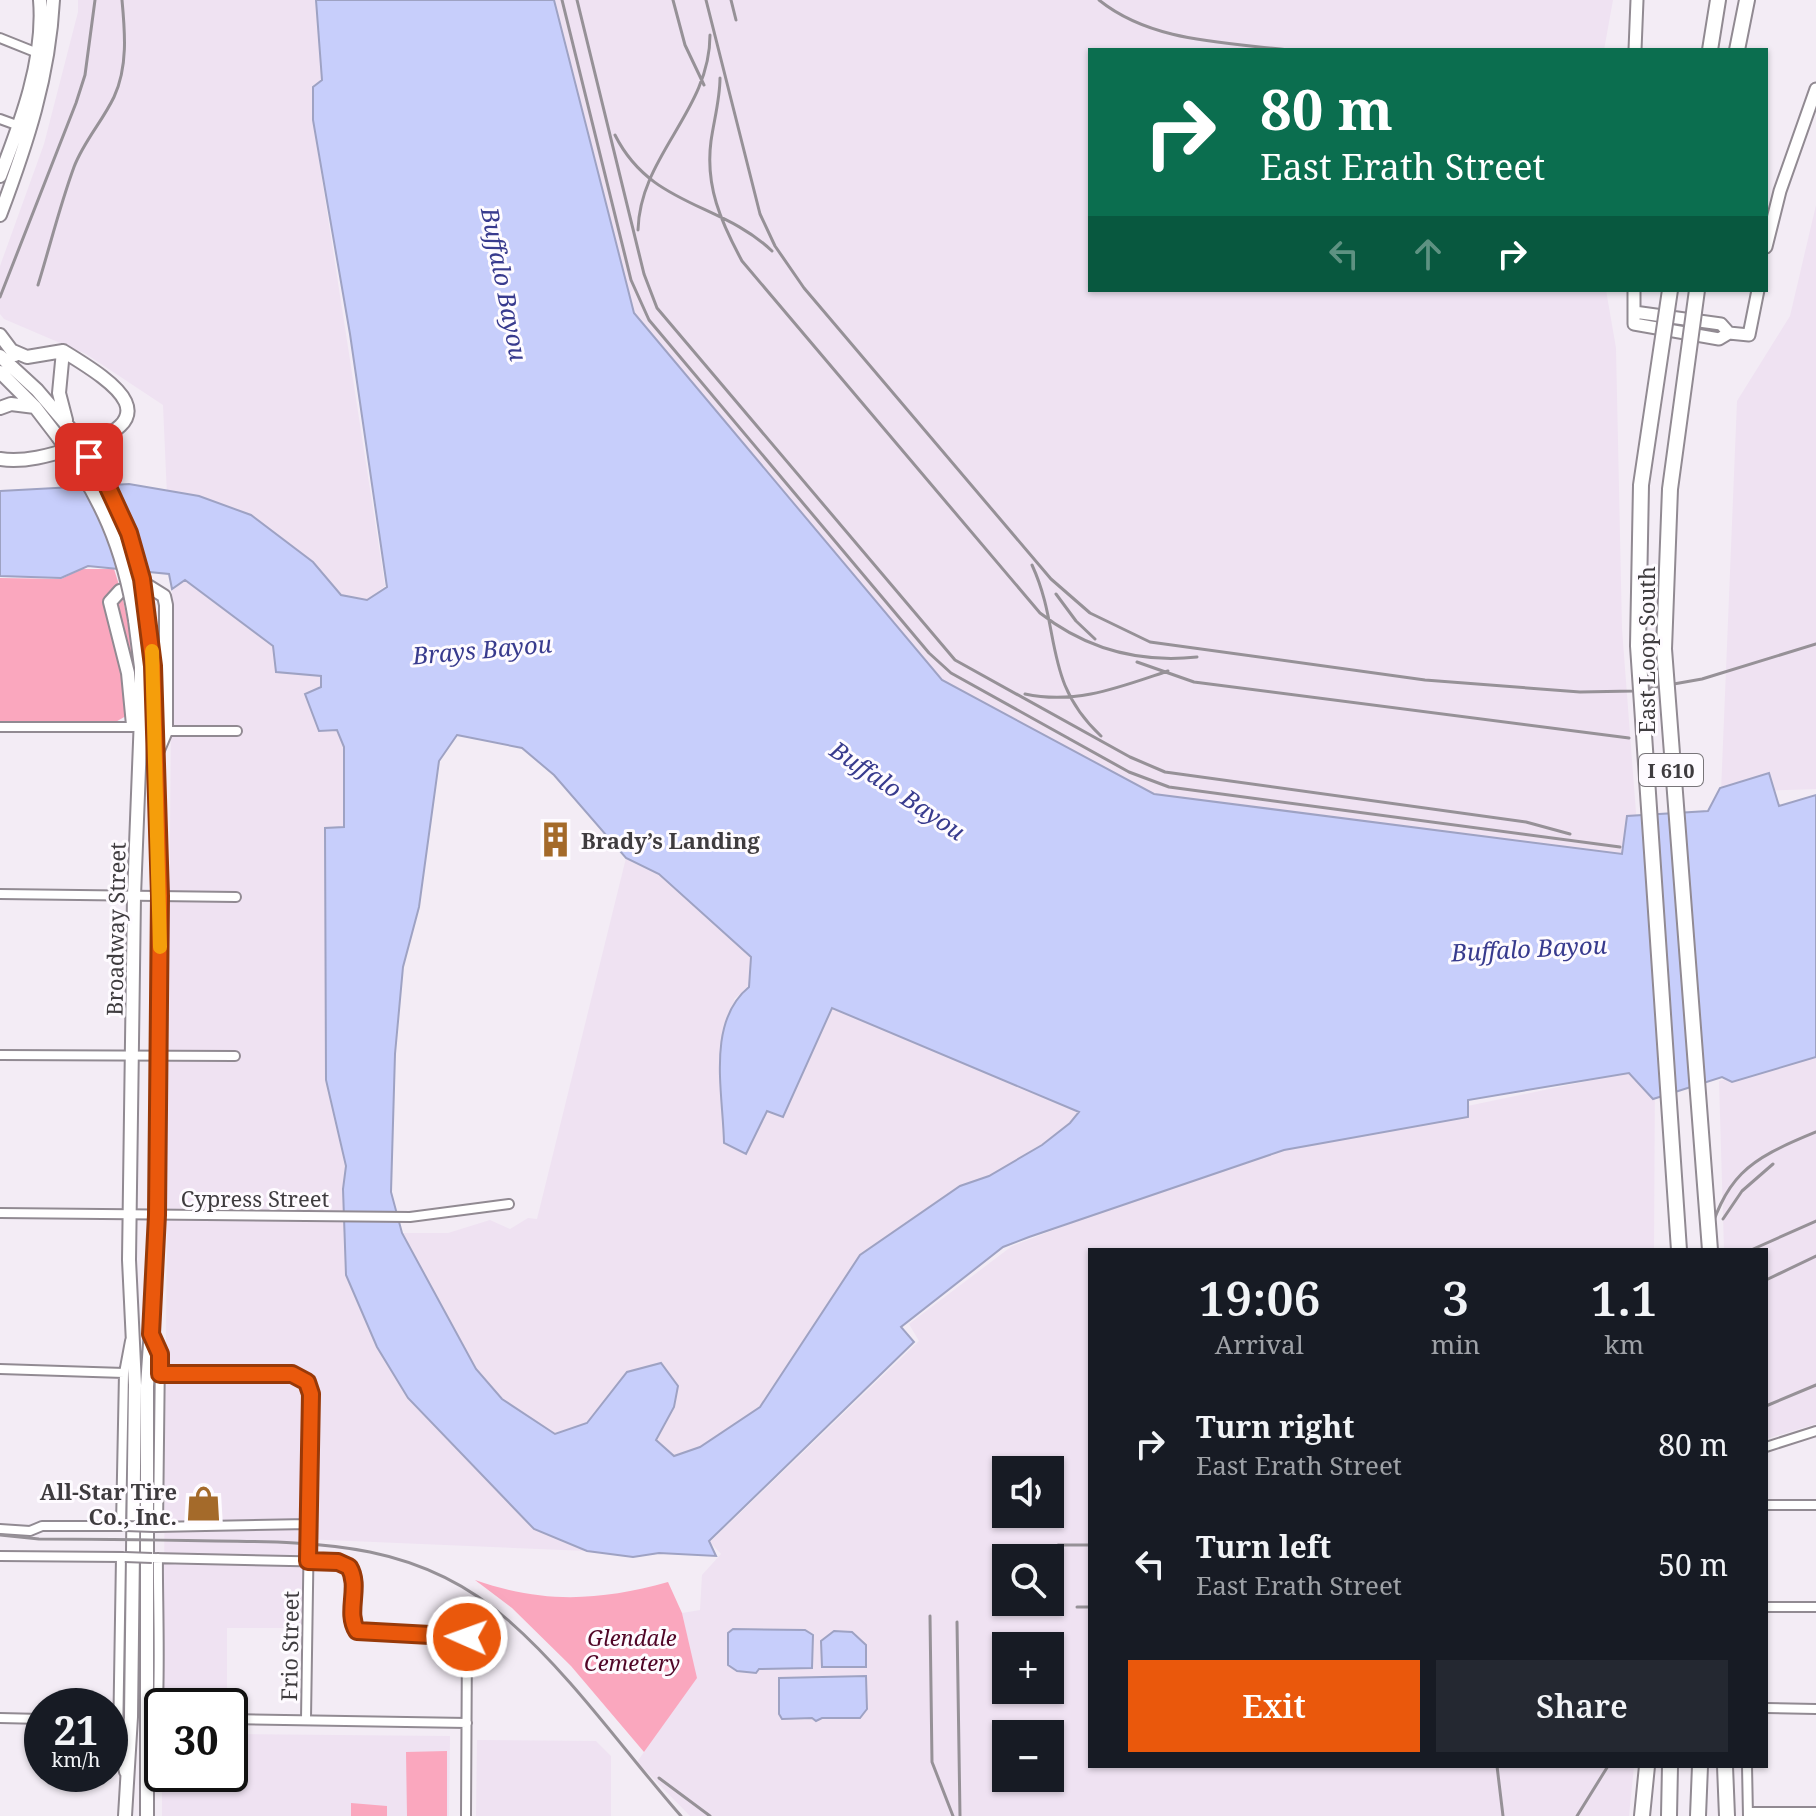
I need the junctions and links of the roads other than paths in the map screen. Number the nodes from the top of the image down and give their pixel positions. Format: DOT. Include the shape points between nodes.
graph roads {
  1 [pos="40,0"];
  2 [pos="53,0"];
  3 [pos="1637,0"];
  4 [pos="1747,0"];
  5 [pos="1754,0"];
  6 [pos="1718,1"];
  7 [pos="1742,33"];
  8 [pos="0,38"];
  9 [pos="1635,48"];
  10 [pos="1710,48"];
  11 [pos="1738,48"];
  12 [pos="43,55"];
  13 [pos="1816,89"];
  14 [pos="0,119"];
  15 [pos="26,129"];
  16 [pos="0,176"];
  17 [pos="3,196"];
  18 [pos="0,215"];
  19 [pos="1768,239"];
  20 [pos="1634,292"];
  21 [pos="1670,292"];
  22 [pos="1697,292"];
  23 [pos="1758,292"];
  24 [pos="0,335"];
  25 [pos="63,351"];
  26 [pos="6,353"];
  27 [pos="0,372"];
  28 [pos="35,407"];
  29 [pos="0,408"];
  30 [pos="70,427"];
  31 [pos="0,452"];
  32 [pos="6,460"];
  33 [pos="141,619"];
  34 [pos="0,727"];
  35 [pos="133,727"];
  36 [pos="166,731"];
  37 [pos="237,731"];
  38 [pos="156,752"];
  39 [pos="140,776"];
  40 [pos="0,894"];
  41 [pos="134,896"];
  42 [pos="160,896"];
  43 [pos="236,897"];
  44 [pos="0,1055"];
  45 [pos="132,1055"];
  46 [pos="158,1056"];
  47 [pos="235,1056"];
  48 [pos="509,1204"];
  49 [pos="0,1213"];
  50 [pos="130,1215"];
  51 [pos="157,1215"];
  52 [pos="1679,1248"];
  53 [pos="1710,1248"];
  54 [pos="133,1333"];
  55 [pos="151,1334"];
  56 [pos="0,1369"];
  57 [pos="124,1373"];
  58 [pos="160,1374"];
  59 [pos="1816,1431"];
  60 [pos="1768,1446"];
  61 [pos="1768,1505"];
  62 [pos="1816,1505"];
  63 [pos="308,1524"];
  64 [pos="123,1526"];
  65 [pos="156,1527"];
  66 [pos="0,1529"];
  67 [pos="0,1556"];
  68 [pos="123,1557"];
  69 [pos="155,1558"];
  70 [pos="308,1561"];
  71 [pos="1768,1607"];
  72 [pos="1816,1607"];
  73 [pos="116,1688"];
  74 [pos="145,1688"];
  75 [pos="158,1688"];
  76 [pos="1768,1708"];
  77 [pos="1816,1709"];
  78 [pos="0,1718"];
  79 [pos="24,1719"];
  80 [pos="248,1719"];
  81 [pos="306,1719"];
  82 [pos="467,1723"];
  83 [pos="128,1748"];
  84 [pos="1647,1768"];
  85 [pos="1670,1768"];
  86 [pos="1700,1768"];
  87 [pos="1725,1768"];
  88 [pos="1747,1768"];
  89 [pos="125,1792"];
  90 [pos="145,1792"];
  91 [pos="1816,1812"];
  92 [pos="1748,1814"];
  93 [pos="125,1816"];
  94 [pos="147,1816"];
  95 [pos="466,1816"];
  96 [pos="1642,1816"];
  97 [pos="1669,1816"];
  98 [pos="1698,1816"];
  99 [pos="1727,1816"];
  1 -- 12 [label="main road"];
  2 -- 12 [label="main road"];
  3 -- 9 [label="main road"];
  4 -- 7 [label="highway"];
  5 -- 7 [label="highway"];
  6 -- 10 [label="highway"];
  7 -- 11 [label="highway"];
  8 -- 12 [label="street"];
  12 -- 15 [label="main road"];
  13 -- 19 [label="main road"];
  14 -- 15 [label="street"];
  15 -- 16 [label="main road"];
  15 -- 17 [label="main road"];
  17 -- 18 [label="main road"];
  20 -- 23 [label="main road" via="1634,324 1719,339 1729,333 1749,335"];
  21 -- 52 [label="highway, East Loop South / I 610, bridge" via="1641,485 1638,631"];
  22 -- 53 [label="highway, East Loop South / I 610, bridge" via="1670,489 1664,649"];
  24 -- 26 [label="main road"];
  25 -- 26 [label="main road" via="27,357"];
  25 -- 30 [label="main road" via="59,393"];
  25 -- 32 [label="main road" via="109,380 123,396 126,422 117,433 94,442"];
  26 -- 30 [label="main road"];
  27 -- 28 [label="main road, Broadway Street"];
  28 -- 29 [label="main road"];
  28 -- 33 [label="main road, Broadway Street, bridge" via="90,483 113,530"];
  30 -- 33 [label="main road, Broadway Street, bridge" via="106,483 129,533 142,579"];
  31 -- 32 [label="main road"];
  33 -- 38 [label="main road, Broadway Street" via="153,666"];
  33 -- 39 [label="main road, Broadway Street"];
  34 -- 35 [label="street"];
  35 -- 36 [label="main road" via="128,673 110,602 120,591 148,586 164,596 166,605"];
  35 -- 39 [label="main road"];
  36 -- 37 [label="street"];
  36 -- 38 [label="main road"];
  38 -- 42 [label="main road, Broadway Street"];
  39 -- 41 [label="main road, Broadway Street"];
  40 -- 41 [label="street"];
  41 -- 42 [label="street"];
  41 -- 45 [label="main road, Broadway Street"];
  42 -- 43 [label="street"];
  42 -- 46 [label="main road, Broadway Street"];
  44 -- 45 [label="street"];
  45 -- 46 [label="street"];
  45 -- 50 [label="main road, Broadway Street"];
  46 -- 47 [label="street"];
  46 -- 51 [label="main road, Broadway Street"];
  48 -- 51 [label="street, Cypress Street" via="410,1217"];
  49 -- 50 [label="street, Cypress Street"];
  50 -- 51 [label="street, Cypress Street"];
  50 -- 54 [label="main road, Broadway Street"];
  51 -- 55 [label="main road, Broadway Street"];
  54 -- 57 [label="street, Broadway Street"];
  54 -- 83 [label="main road, Broadway Street"];
  55 -- 58 [label="street, Broadway Street" via="160,1354"];
  55 -- 74 [label="main road, Broadway Street"];
  56 -- 57 [label="street"];
  57 -- 64 [label="street, Broadway Street"];
  58 -- 63 [label="street, Frio Street" via="292,1374 307,1382"];
  58 -- 65 [label="street, Broadway Street"];
  59 -- 60 [label="street"];
  61 -- 62 [label="street"];
  63 -- 65 [label="street"];
  63 -- 70 [label="street, Frio Street"];
  64 -- 65 [label="street, bridge"];
  64 -- 66 [label="street"];
  67 -- 68 [label="street"];
  68 -- 69 [label="street, bridge"];
  68 -- 73 [label="street, Broadway Street"];
  69 -- 70 [label="street"];
  69 -- 75 [label="street, Broadway Street"];
  70 -- 81 [label="street, Frio Street"];
  70 -- 82 [label="street" via="349,1567 357,1631 467,1637"];
  71 -- 72 [label="street"];
  76 -- 77 [label="street"];
  78 -- 79 [label="street"];
  80 -- 81 [label="street"];
  81 -- 82 [label="street"];
  82 -- 95 [label="street"];
  84 -- 96 [label="highway"];
  85 -- 97 [label="highway"];
  86 -- 98 [label="highway"];
  87 -- 99 [label="highway"];
  88 -- 92 [label="street"];
  89 -- 93 [label="main road, Broadway Street"];
  90 -- 94 [label="main road, Broadway Street"];
  91 -- 92 [label="street"];
}
